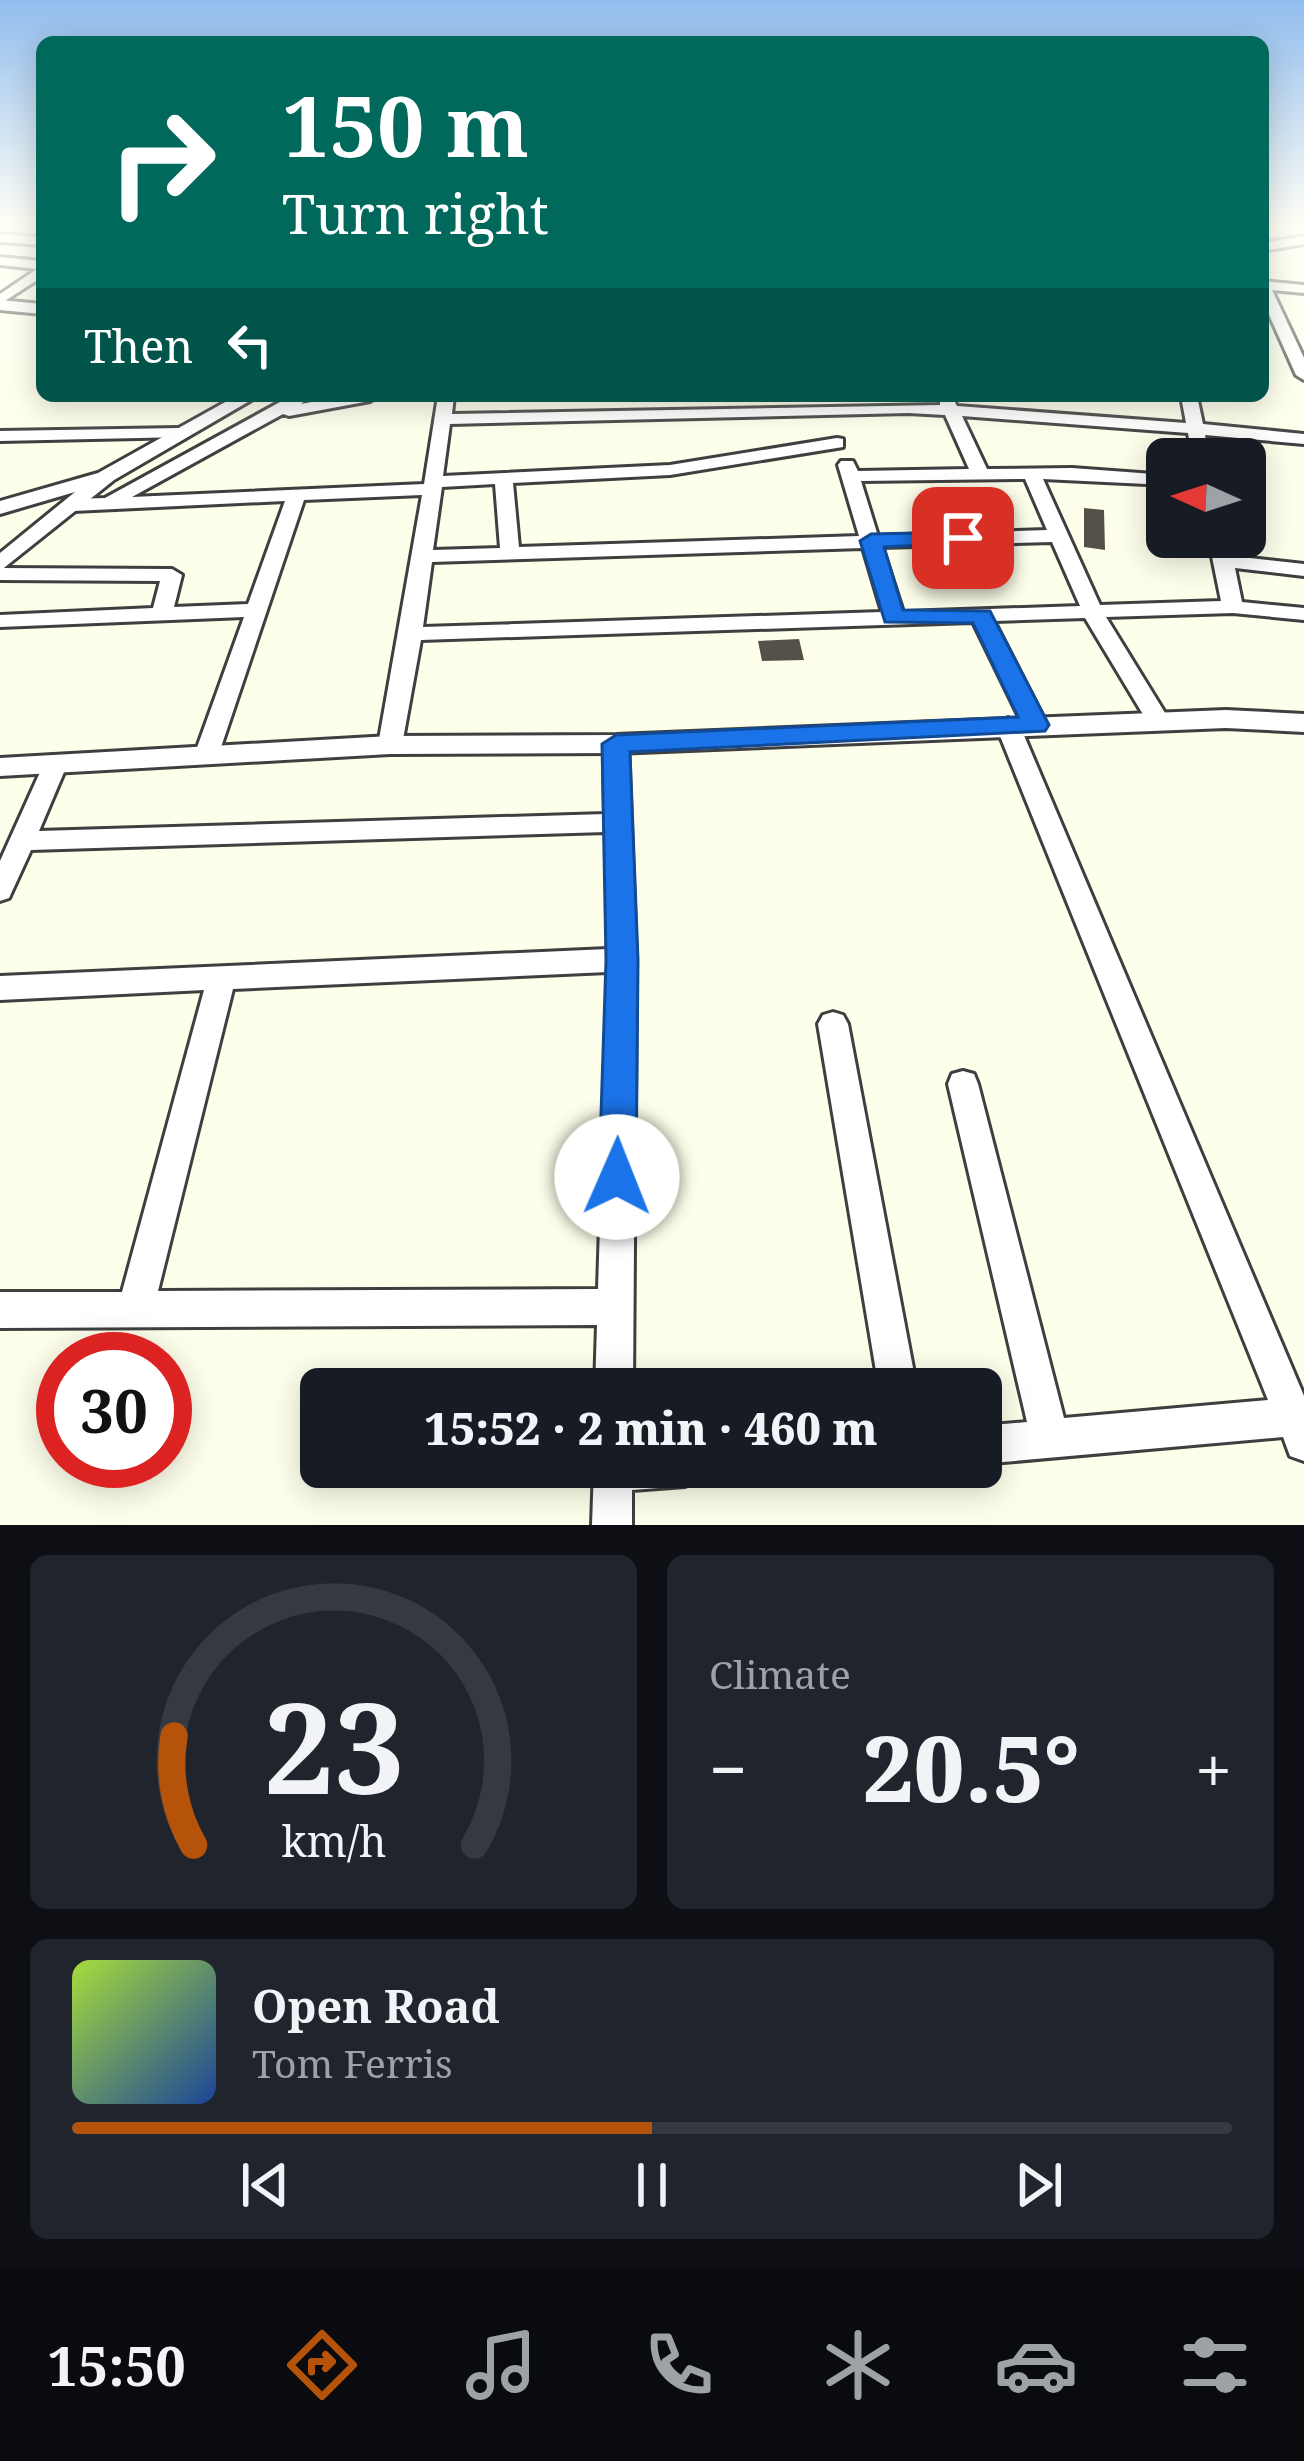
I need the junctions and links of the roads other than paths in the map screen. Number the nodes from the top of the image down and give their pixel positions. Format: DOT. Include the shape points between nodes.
graph roads {
  1 [pos="1269,300"];
  2 [pos="0,303"];
  3 [pos="36,308"];
  4 [pos="1269,330"];
  5 [pos="1282,331"];
  6 [pos="1304,333"];
  7 [pos="1304,375"];
  8 [pos="238,402"];
  9 [pos="293,402"];
  10 [pos="326,402"];
  11 [pos="445,402"];
  12 [pos="1084,402"];
  13 [pos="1190,402"];
  14 [pos="948,403"];
  15 [pos="715,404"];
  16 [pos="1017,405"];
  17 [pos="824,409"];
  18 [pos="274,413"];
  19 [pos="1086,418"];
  20 [pos="444,419"];
  21 [pos="199,424"];
  22 [pos="1195,427"];
  23 [pos="179,433"];
  24 [pos="0,436"];
  25 [pos="1197,438"];
  26 [pos="1304,439"];
  27 [pos="837,443"];
  28 [pos="980,473"];
  29 [pos="1030,473"];
  30 [pos="107,476"];
  31 [pos="852,476"];
  32 [pos="504,478"];
  33 [pos="1146,479"];
  34 [pos="432,486"];
  35 [pos="297,494"];
  36 [pos="111,502"];
  37 [pos="73,505"];
  38 [pos="0,508"];
  39 [pos="1055,536"];
  40 [pos="871,541"];
  41 [pos="510,552"];
  42 [pos="420,556"];
  43 [pos="1222,558"];
  44 [pos="1223,561"];
  45 [pos="0,564"];
  46 [pos="1304,570"];
  47 [pos="0,574"];
  48 [pos="1233,607"];
  49 [pos="255,610"];
  50 [pos="1094,614"];
  51 [pos="1304,614"];
  52 [pos="161,615"];
  53 [pos="981,616"];
  54 [pos="894,617"];
  55 [pos="0,621"];
  56 [pos="411,634"];
  57 [pos="1158,721"];
  58 [pos="1304,723"];
  59 [pos="1022,726"];
  60 [pos="616,744"];
  61 [pos="390,745"];
  62 [pos="206,757"];
  63 [pos="55,765"];
  64 [pos="0,767"];
  65 [pos="614,823"];
  66 [pos="23,841"];
  67 [pos="0,891"];
  68 [pos="622,960"];
  69 [pos="221,979"];
  70 [pos="0,988"];
  71 [pos="833,1024"];
  72 [pos="963,1084"];
  73 [pos="615,1307"];
  74 [pos="0,1310"];
  75 [pos="135,1311"];
  76 [pos="614,1368"];
  77 [pos="894,1368"];
  78 [pos="1299,1430"];
  79 [pos="1050,1439"];
  80 [pos="1002,1442"];
  81 [pos="613,1488"];
  82 [pos="612,1525"];
  1 -- 5 [label="street"];
  2 -- 3 [label="street"];
  4 -- 5 [label="street"];
  5 -- 6 [label="street"];
  5 -- 7 [label="street"];
  8 -- 21 [label="street"];
  9 -- 18 [label="street"];
  10 -- 18 [label="street"];
  11 -- 20 [label="street"];
  12 -- 19 [label="street"];
  13 -- 22 [label="street"];
  14 -- 16 [label="street"];
  14 -- 17 [label="street"];
  14 -- 28 [label="street"];
  15 -- 17 [label="street"];
  15 -- 20 [label="street"];
  16 -- 19 [label="street"];
  17 -- 27 [label="street"];
  18 -- 21 [label="street"];
  18 -- 36 [label="street"];
  19 -- 22 [label="street"];
  20 -- 34 [label="street"];
  21 -- 23 [label="street"];
  22 -- 25 [label="street"];
  22 -- 26 [label="street"];
  23 -- 24 [label="street"];
  23 -- 30 [label="street"];
  27 -- 31 [label="street"];
  27 -- 32 [label="street" via="670,470"];
  28 -- 29 [label="street"];
  28 -- 31 [label="street"];
  29 -- 33 [label="street"];
  29 -- 39 [label="street"];
  30 -- 37 [label="street"];
  30 -- 38 [label="street"];
  31 -- 40 [label="street"];
  32 -- 34 [label="street"];
  32 -- 41 [label="street"];
  34 -- 35 [label="street"];
  34 -- 42 [label="street"];
  35 -- 36 [label="street"];
  35 -- 49 [label="street"];
  36 -- 37 [label="street"];
  37 -- 45 [label="street"];
  39 -- 40 [label="street"];
  39 -- 50 [label="street"];
  40 -- 41 [label="street"];
  40 -- 54 [label="street"];
  41 -- 42 [label="street"];
  42 -- 56 [label="street"];
  43 -- 44 [label="street"];
  44 -- 46 [label="street"];
  44 -- 48 [label="street"];
  47 -- 52 [label="street" via="172,575"];
  48 -- 50 [label="street"];
  48 -- 51 [label="street"];
  49 -- 52 [label="street"];
  49 -- 62 [label="street"];
  50 -- 53 [label="street"];
  50 -- 57 [label="street"];
  52 -- 55 [label="street"];
  53 -- 54 [label="street"];
  53 -- 59 [label="street"];
  54 -- 56 [label="street"];
  56 -- 61 [label="street"];
  57 -- 58 [label="street"];
  57 -- 59 [label="street"];
  59 -- 60 [label="street"];
  59 -- 78 [label="street"];
  60 -- 61 [label="street"];
  60 -- 65 [label="street"];
  61 -- 62 [label="street"];
  62 -- 63 [label="street"];
  63 -- 64 [label="street"];
  63 -- 66 [label="street"];
  65 -- 66 [label="street"];
  65 -- 68 [label="street"];
  66 -- 67 [label="street"];
  68 -- 69 [label="street"];
  68 -- 73 [label="street"];
  69 -- 70 [label="street"];
  69 -- 75 [label="street"];
  71 -- 77 [label="street"];
  72 -- 79 [label="street"];
  73 -- 75 [label="street"];
  73 -- 76 [label="street"];
  74 -- 75 [label="street"];
  78 -- 79 [label="street"];
  79 -- 80 [label="street"];
  81 -- 82 [label="street"];
}
